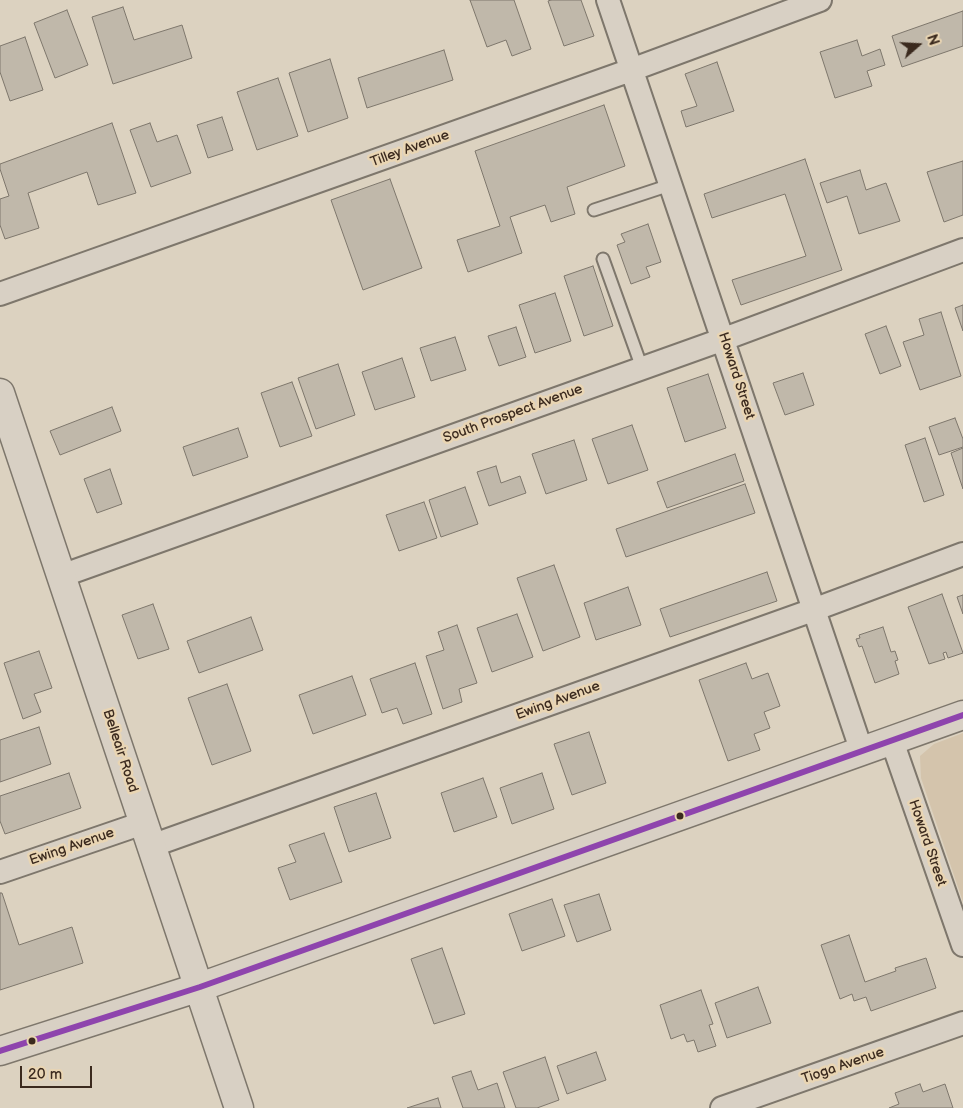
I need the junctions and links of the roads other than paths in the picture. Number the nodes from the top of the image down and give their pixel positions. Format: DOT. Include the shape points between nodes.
graph roads {
  1 [pos="608,0"];
  2 [pos="820,0"];
  3 [pos="632,70"];
  4 [pos="670,185"];
  5 [pos="594,210"];
  6 [pos="963,250"];
  7 [pos="603,259"];
  8 [pos="0,294"];
  9 [pos="724,339"];
  10 [pos="642,368"];
  11 [pos="0,393"];
  12 [pos="5,425"];
  13 [pos="963,554"];
  14 [pos="61,576"];
  15 [pos="813,610"];
  16 [pos="963,715"];
  17 [pos="892,741"];
  18 [pos="862,752"];
  19 [pos="147,835"];
  20 [pos="0,872"];
  21 [pos="963,945"];
  22 [pos="200,987"];
  23 [pos="963,1023"];
  24 [pos="0,1051"];
  25 [pos="239,1108"];
  26 [pos="722,1108"];
  1 -- 3 [label="street, Howard Street"];
  2 -- 3 [label="street, Tilley Avenue"];
  3 -- 4 [label="street, Howard Street"];
  3 -- 8 [label="street, Tilley Avenue"];
  4 -- 5 [label="lane"];
  4 -- 9 [label="street, Howard Street"];
  6 -- 9 [label="street, South Prospect Avenue"];
  7 -- 10 [label="lane"];
  9 -- 10 [label="street, South Prospect Avenue"];
  9 -- 15 [label="street, Howard Street"];
  10 -- 14 [label="street, South Prospect Avenue"];
  11 -- 12 [label="street, Belleair Road"];
  12 -- 14 [label="street, Belleair Road"];
  13 -- 15 [label="street, Ewing Avenue"];
  14 -- 19 [label="street, Belleair Road"];
  15 -- 18 [label="street, Howard Street"];
  15 -- 19 [label="street, Ewing Avenue"];
  16 -- 17 [label="street"];
  17 -- 18 [label="street"];
  17 -- 21 [label="street, Howard Street"];
  18 -- 22 [label="street"];
  19 -- 20 [label="street, Ewing Avenue"];
  19 -- 22 [label="street, Belleair Road"];
  22 -- 24 [label="street"];
  22 -- 25 [label="street, Belleair Road"];
  23 -- 26 [label="street, Tioga Avenue"];
}
